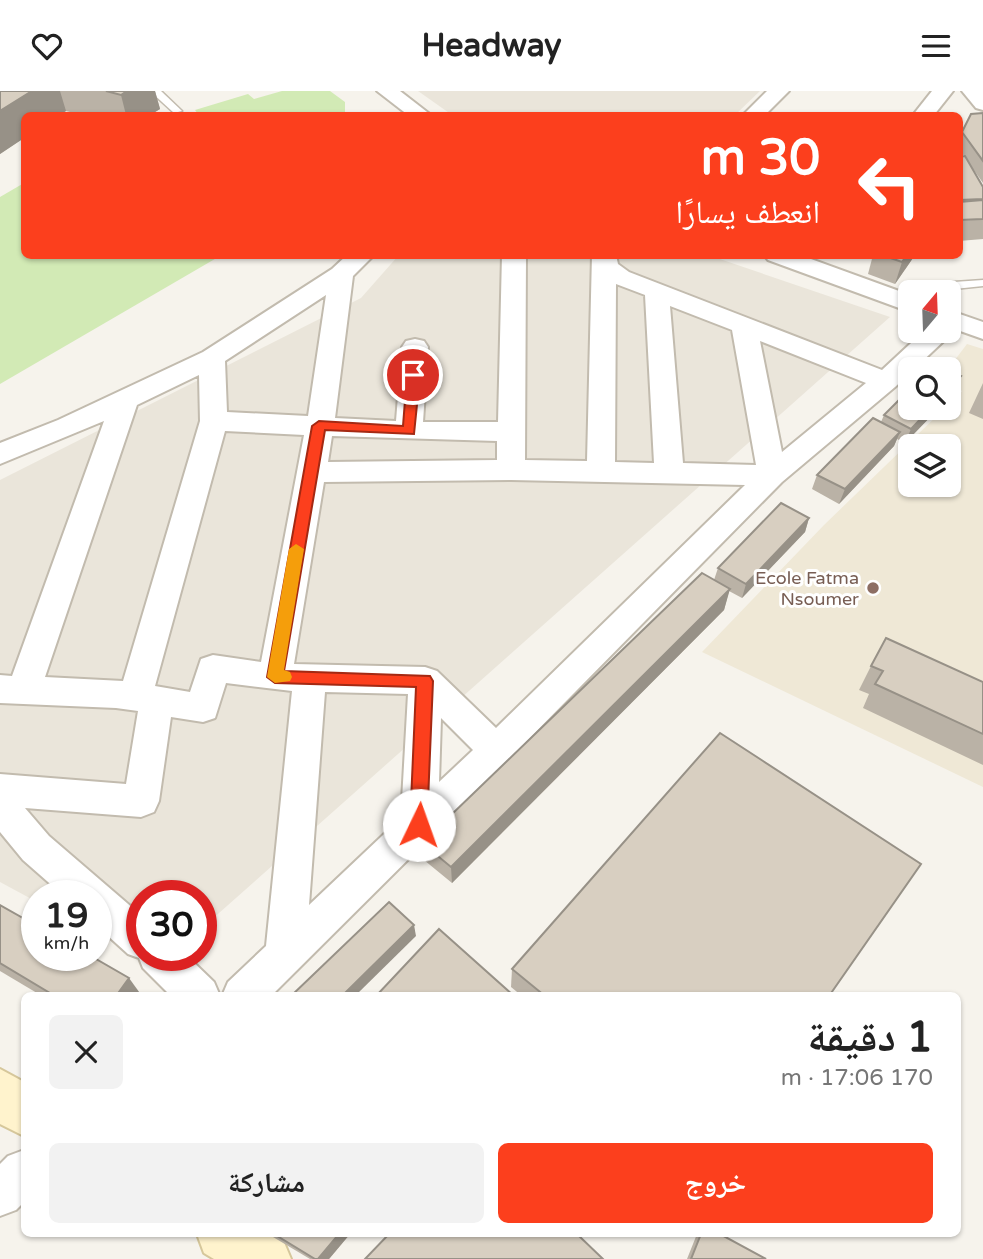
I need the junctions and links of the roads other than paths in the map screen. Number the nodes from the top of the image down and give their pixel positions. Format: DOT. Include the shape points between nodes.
graph roads {
  1 [pos="155,91"];
  2 [pos="387,91"];
  3 [pos="752,91"];
  4 [pos="943,91"];
  5 [pos="972,91"];
  6 [pos="775,94"];
  7 [pos="983,104"];
  8 [pos="177,111"];
  9 [pos="417,112"];
  10 [pos="756,112"];
  11 [pos="926,112"];
  12 [pos="514,259"];
  13 [pos="604,259"];
  14 [pos="605,259"];
  15 [pos="848,259"];
  16 [pos="810,261"];
  17 [pos="351,265"];
  18 [pos="835,277"];
  19 [pos="983,283"];
  20 [pos="961,285"];
  21 [pos="657,292"];
  22 [pos="898,300"];
  23 [pos="744,325"];
  24 [pos="961,326"];
  25 [pos="983,331"];
  26 [pos="926,343"];
  27 [pos="415,347"];
  28 [pos="212,358"];
  29 [pos="886,381"];
  30 [pos="125,400"];
  31 [pos="214,421"];
  32 [pos="319,426"];
  33 [pos="409,431"];
  34 [pos="512,432"];
  35 [pos="0,454"];
  36 [pos="511,470"];
  37 [pos="310,473"];
  38 [pos="601,473"];
  39 [pos="669,473"];
  40 [pos="772,475"];
  41 [pos="275,677"];
  42 [pos="310,677"];
  43 [pos="425,681"];
  44 [pos="12,690"];
  45 [pos="146,699"];
  46 [pos="496,750"];
  47 [pos="0,790"];
  48 [pos="0,805"];
  49 [pos="419,825"];
  50 [pos="73,880"];
  51 [pos="112,914"];
  52 [pos="126,927"];
  53 [pos="285,954"];
  54 [pos="174,971"];
  55 [pos="196,992"];
  56 [pos="246,992"];
  57 [pos="0,1094"];
  58 [pos="21,1109"];
  59 [pos="21,1175"];
  60 [pos="0,1194"];
  61 [pos="228,1237"];
  62 [pos="264,1259"];
  1 -- 8 [label="lane"];
  2 -- 9 [label="street"];
  3 -- 6 [label="street"];
  4 -- 11 [label="street"];
  5 -- 7 [label="street"];
  6 -- 10 [label="street"];
  12 -- 34 [label="street"];
  13 -- 38 [label="street"];
  14 -- 21 [label="street" via="620,277"];
  15 -- 18 [label="street"];
  16 -- 18 [label="street"];
  17 -- 28 [label="street"];
  17 -- 32 [label="street"];
  18 -- 22 [label="street"];
  19 -- 20 [label="lane"];
  21 -- 23 [label="street"];
  21 -- 39 [label="street"];
  23 -- 29 [label="street"];
  23 -- 40 [label="street"];
  24 -- 25 [label="street"];
  26 -- 29 [label="street"];
  27 -- 33 [label="street"];
  28 -- 30 [label="street"];
  28 -- 31 [label="street"];
  29 -- 40 [label="street"];
  30 -- 35 [label="street"];
  30 -- 44 [label="street"];
  31 -- 32 [label="street"];
  31 -- 45 [label="street"];
  32 -- 33 [label="street"];
  32 -- 37 [label="street"];
  33 -- 34 [label="street"];
  34 -- 36 [label="street"];
  36 -- 37 [label="street"];
  36 -- 38 [label="street"];
  37 -- 41 [label="street"];
  38 -- 39 [label="street"];
  39 -- 40 [label="street"];
  40 -- 46 [label="street"];
  41 -- 42 [label="street"];
  41 -- 45 [label="street" via="213,668 203,708"];
  42 -- 43 [label="street"];
  42 -- 53 [label="street"];
  43 -- 46 [label="street"];
  43 -- 49 [label="street"];
  44 -- 45 [label="street"];
  45 -- 47 [label="street" via="141,801"];
  46 -- 49 [label="street"];
  48 -- 50 [label="street" via="36,848"];
  49 -- 53 [label="street"];
  51 -- 52 [label="street"];
  53 -- 56 [label="street"];
  54 -- 55 [label="street"];
  57 -- 58 [label="main road"];
  59 -- 60 [label="street"];
  61 -- 62 [label="main road"];
}
